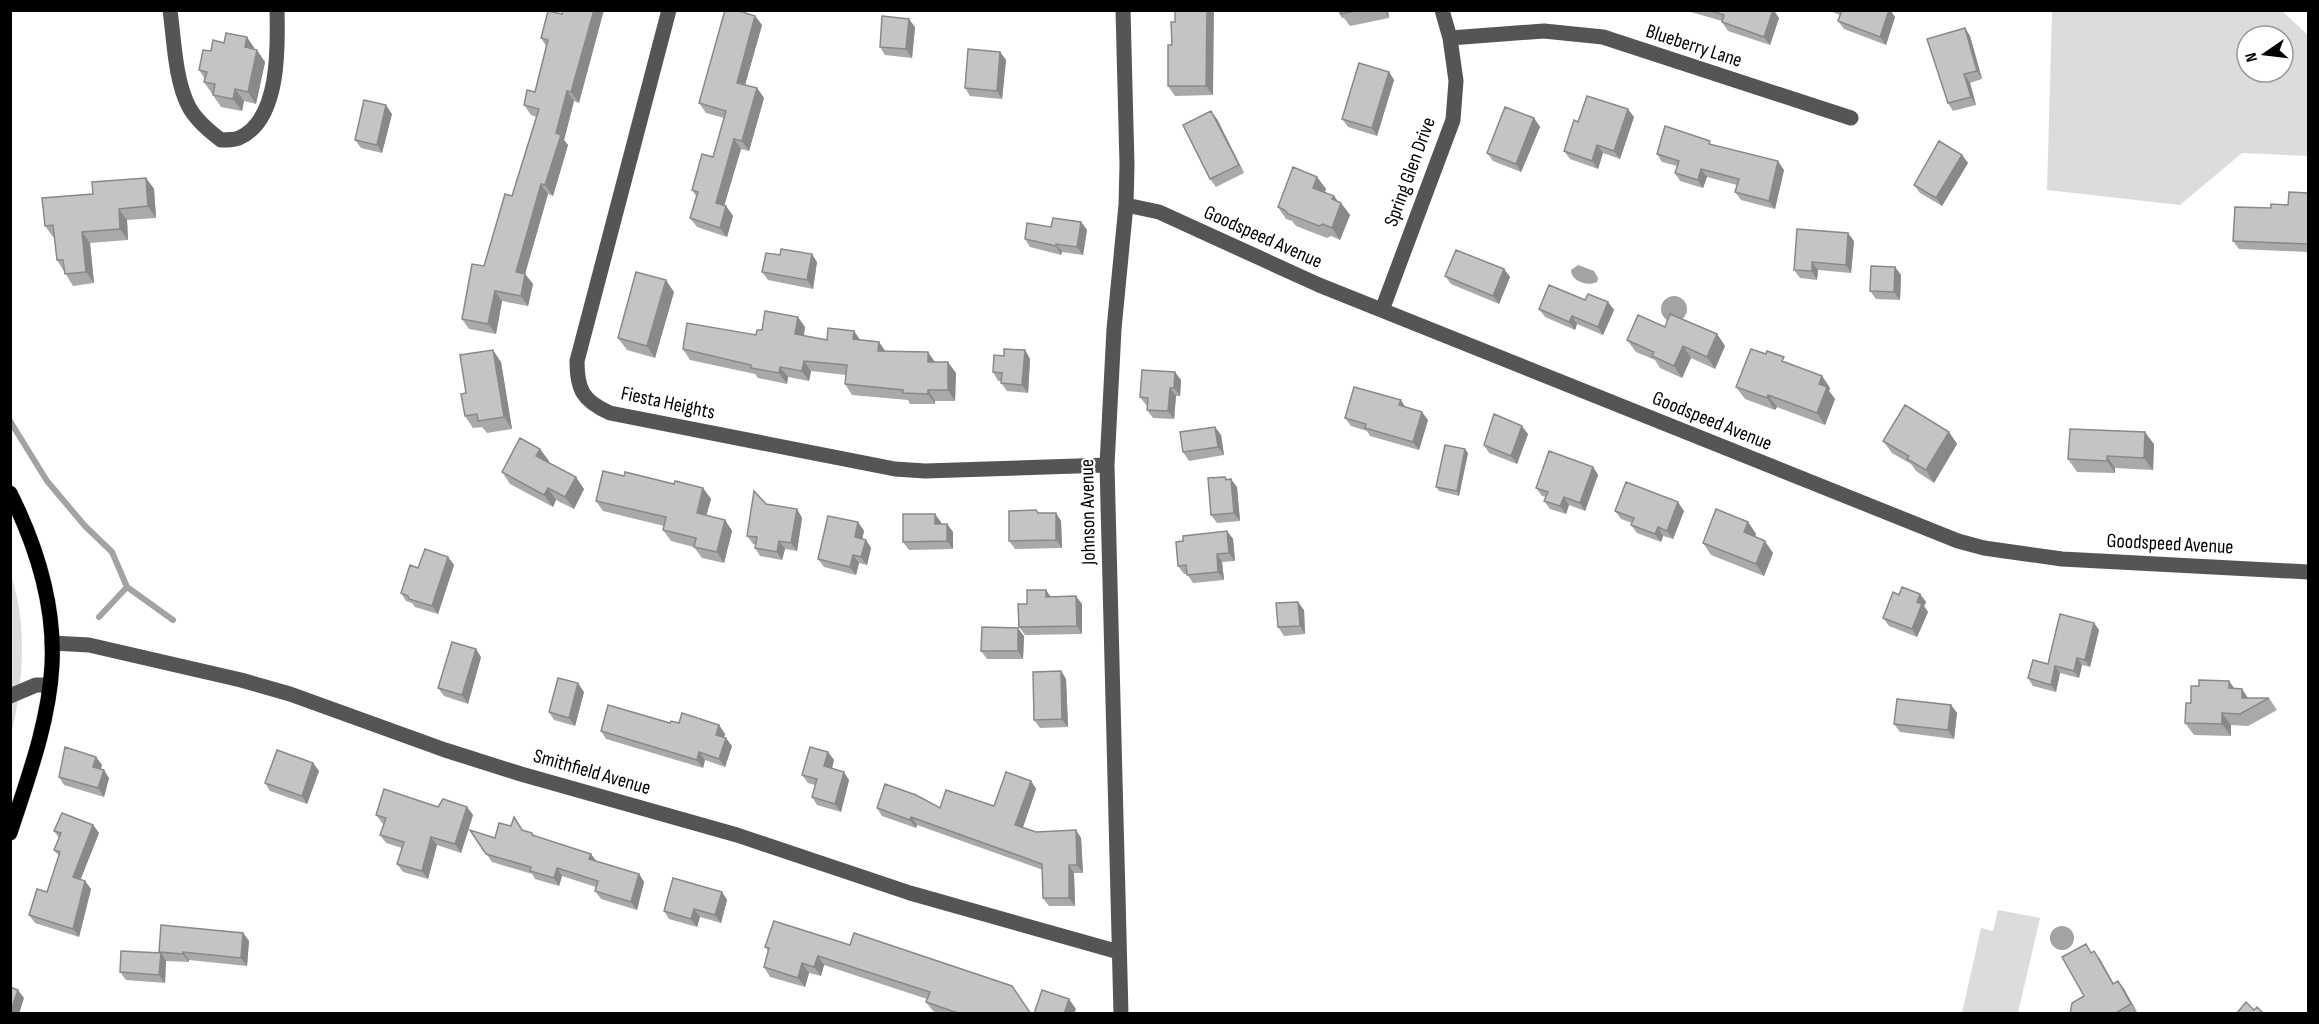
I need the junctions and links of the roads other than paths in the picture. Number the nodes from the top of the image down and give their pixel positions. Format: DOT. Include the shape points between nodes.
graph roads {
  1 [pos="170,10"];
  2 [pos="277,10"];
  3 [pos="669,10"];
  4 [pos="1123,10"];
  5 [pos="1442,10"];
  6 [pos="1450,38"];
  7 [pos="1851,118"];
  8 [pos="1126,205"];
  9 [pos="1382,310"];
  10 [pos="1107,465"];
  11 [pos="10,493"];
  12 [pos="2308,573"];
  13 [pos="52,643"];
  14 [pos="50,685"];
  15 [pos="10,696"];
  16 [pos="10,833"];
  17 [pos="1119,952"];
  18 [pos="1120,1014"];
  1 -- 2 [label="street" via="183,92 191,111 221,140 238,139 263,115 275,80"];
  3 -- 10 [label="street, Fiesta Heights" via="577,361 577,379 594,406 610,413 895,470"];
  4 -- 8 [label="street, Johnson Avenue"];
  5 -- 6 [label="street, Spring Glen Drive"];
  6 -- 7 [label="street, Blueberry Lane" via="1544,31 1603,37"];
  6 -- 9 [label="street, Spring Glen Drive" via="1456,81 1453,120"];
  8 -- 9 [label="street, Goodspeed Avenue" via="1159,212"];
  8 -- 10 [label="street, Johnson Avenue" via="1112,350"];
  9 -- 12 [label="street, Goodspeed Avenue" via="1958,541 2062,559"];
  10 -- 17 [label="street, Johnson Avenue"];
  11 -- 13 [label="main road" via="35,554 48,603"];
  13 -- 14 [label="main road"];
  13 -- 17 [label="street, Smithfield Avenue" via="89,645 290,694 510,771 737,835 910,893"];
  14 -- 15 [label="street" via="36,685"];
  14 -- 16 [label="main road" via="34,757"];
  17 -- 18 [label="street, Johnson Avenue"];
}
